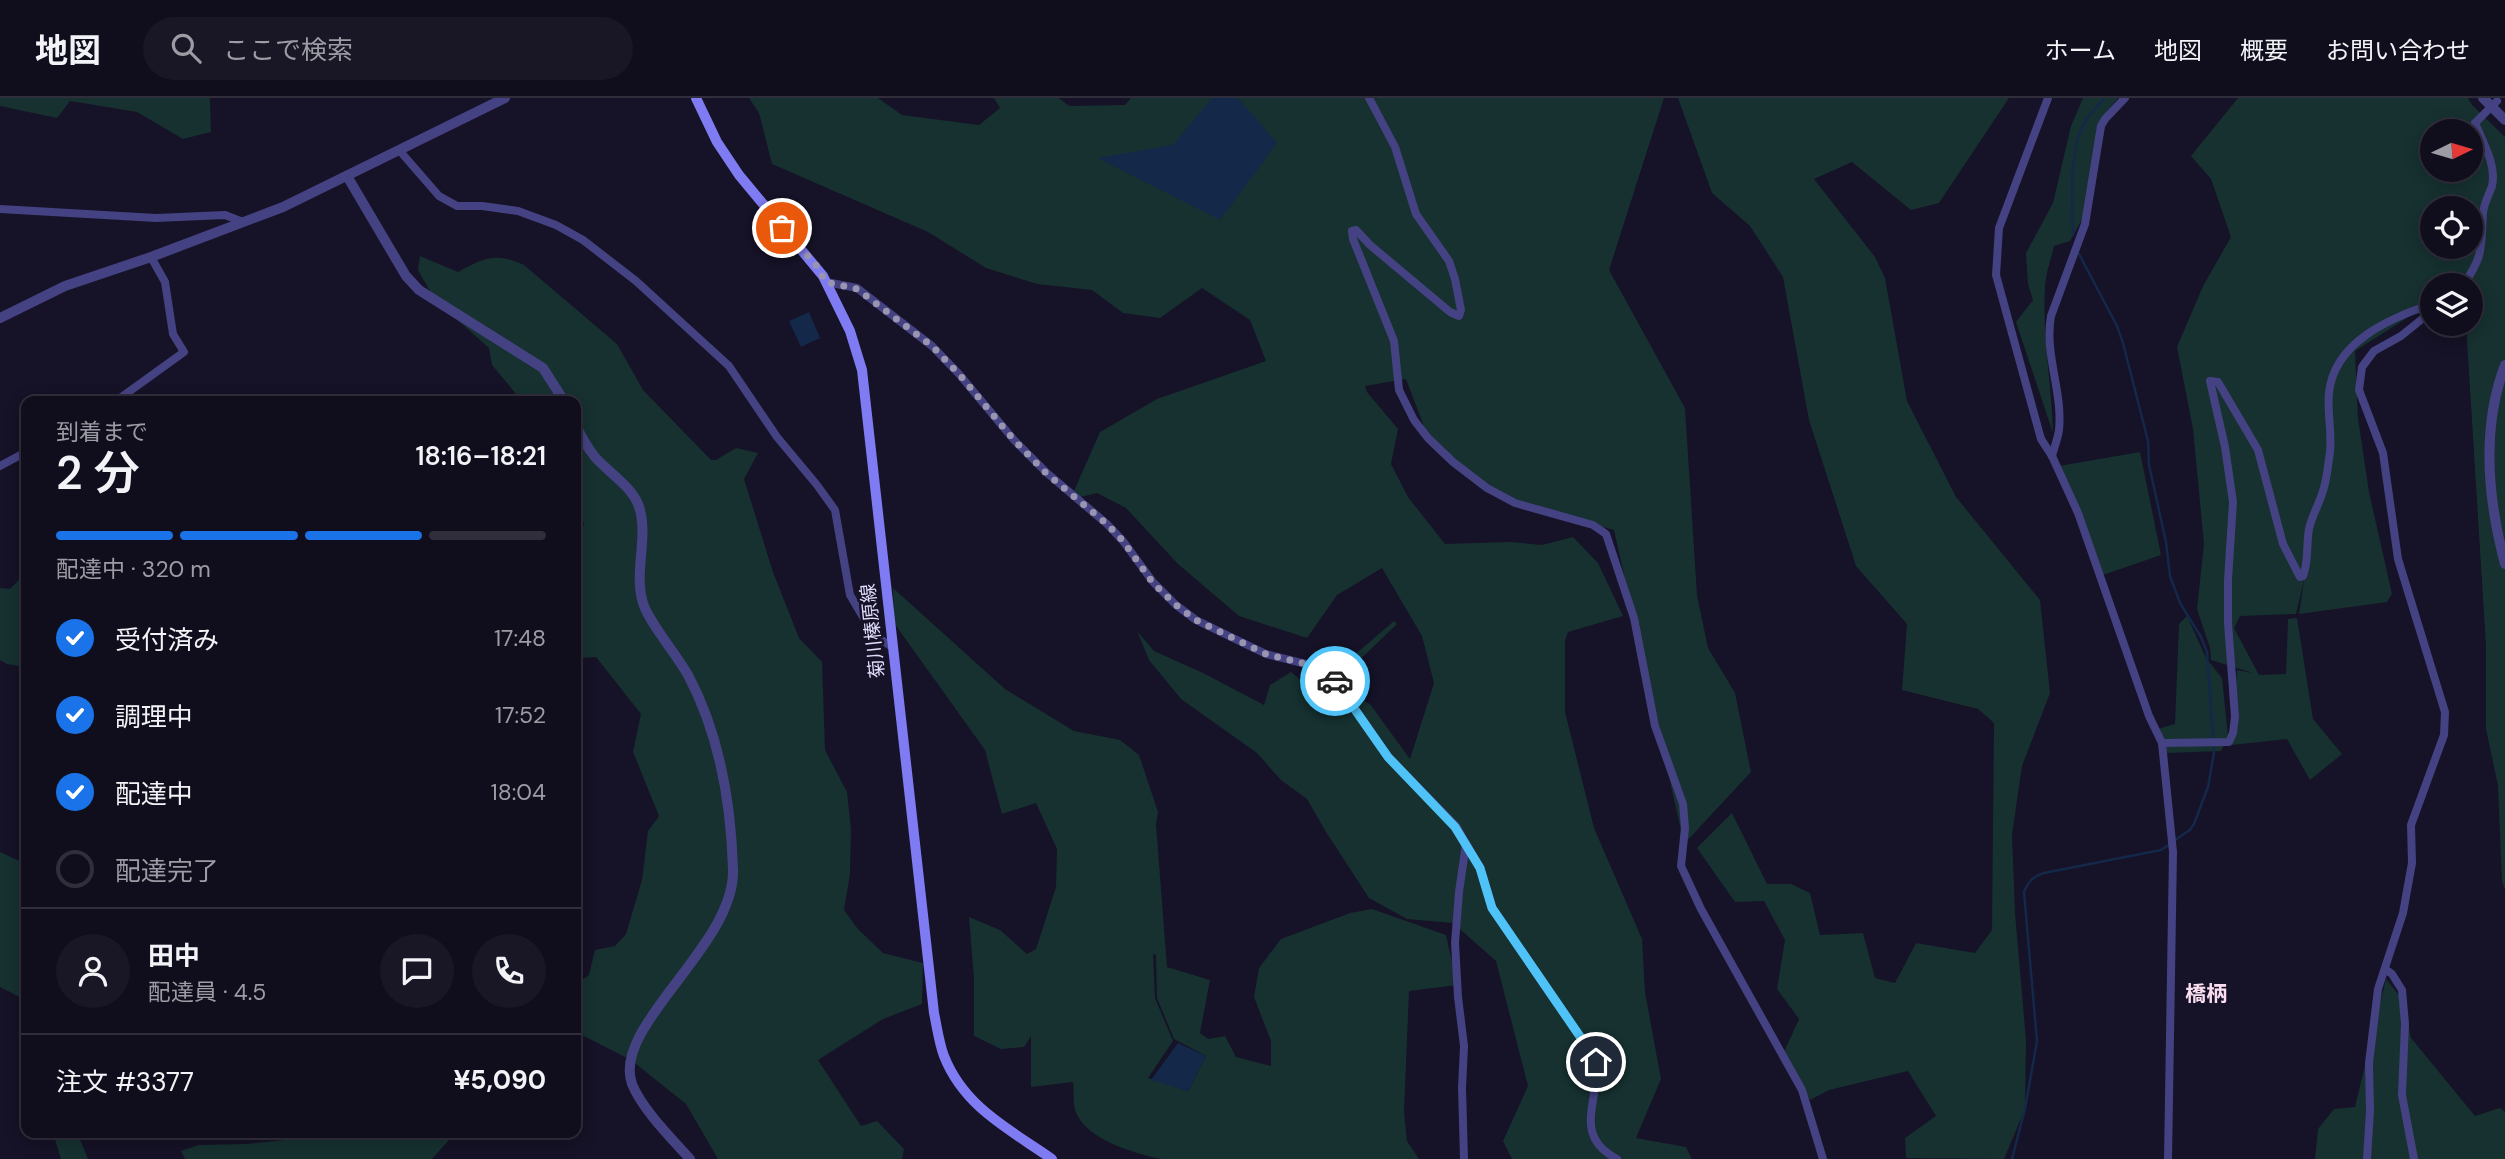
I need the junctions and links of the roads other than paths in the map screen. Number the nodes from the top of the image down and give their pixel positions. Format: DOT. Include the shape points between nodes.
graph roads {
  1 [pos="505,98"];
  2 [pos="696,98"];
  3 [pos="1369,98"];
  4 [pos="2048,98"];
  5 [pos="2125,98"];
  6 [pos="2483,98"];
  7 [pos="2498,100"];
  8 [pos="2505,120"];
  9 [pos="399,150"];
  10 [pos="347,176"];
  11 [pos="0,209"];
  12 [pos="243,222"];
  13 [pos="151,257"];
  14 [pos="2472,273"];
  15 [pos="826,282"];
  16 [pos="2420,308"];
  17 [pos="0,318"];
  18 [pos="2420,321"];
  19 [pos="2505,365"];
  20 [pos="123,396"];
  21 [pos="561,396"];
  22 [pos="581,433"];
  23 [pos="21,455"];
  24 [pos="2052,456"];
  25 [pos="0,466"];
  26 [pos="2505,564"];
  27 [pos="892,647"];
  28 [pos="2162,743"];
  29 [pos="1466,844"];
  30 [pos="2385,968"];
  31 [pos="690,1159"];
  32 [pos="1052,1159"];
  33 [pos="1464,1159"];
  34 [pos="1617,1159"];
  35 [pos="1823,1159"];
  36 [pos="2168,1159"];
  37 [pos="2367,1159"];
  38 [pos="2414,1159"];
  1 -- 9 [label="street"];
  2 -- 15 [label="main road, 菊川榛原線" via="739,175"];
  3 -- 35 [label="street" via="1395,147 1416,214 1449,261 1461,310 1459,316 1450,312 1352,231 1394,341 1399,390 1428,438 1487,488 1515,503 1593,525 1606,534 1634,618 1655,726 1683,804 1681,866 1802,1090"];
  4 -- 24 [label="street" via="1999,228 1996,275 2034,421"];
  5 -- 24 [label="street" via="2101,126 2085,224 2049,325 2059,430"];
  6 -- 8 [label="street"];
  7 -- 14 [label="street, bridge" via="2475,123 2490,159 2493,183 2483,209 2478,264"];
  9 -- 10 [label="street"];
  9 -- 27 [label="street" via="439,196 457,206 518,211 583,240 636,281 729,366 835,510 850,595 879,638"];
  10 -- 12 [label="street"];
  10 -- 21 [label="street" via="419,290 543,368"];
  11 -- 12 [label="street" via="156,218 225,215"];
  12 -- 13 [label="street"];
  13 -- 17 [label="street" via="65,286"];
  13 -- 20 [label="street" via="164,282 173,334 184,352"];
  15 -- 27 [label="main road, 菊川榛原線" via="850,331 862,370"];
  15 -- 29 [label="street" via="857,289 932,346 1022,449 1123,541 1153,583 1176,605 1196,620 1266,654 1326,669 1388,757"];
  16 -- 28 [label="street" via="2373,329 2336,368 2329,394 2330,447 2323,491 2310,525 2303,576 2283,544 2258,450 2218,382 2210,381 2233,502 2228,580 2233,733 2229,741"];
  18 -- 30 [label="street" via="2374,351 2362,367 2359,390 2383,453 2398,559 2445,712 2444,735 2411,825 2412,863 2403,913"];
  19 -- 26 [label="street" via="2493,416 2490,474"];
  22 -- 31 [label="street" via="596,458 637,502 643,523 643,603 678,657 712,727 730,826 733,873 717,927 640,1034 631,1060 630,1075 638,1095"];
  23 -- 25 [label="street"];
  24 -- 28 [label="street" via="2078,513"];
  27 -- 32 [label="main road, 菊川榛原線" via="933,1006 943,1054 971,1100"];
  28 -- 36 [label="street" via="2173,849"];
  29 -- 33 [label="street" via="1455,943 1464,1046"];
  29 -- 34 [label="street" via="1480,868 1492,908 1596,1062 1590,1124 1594,1140"];
  30 -- 37 [label="street" via="2369,1063"];
  30 -- 38 [label="street" via="2402,990 2402,1095"];
}
